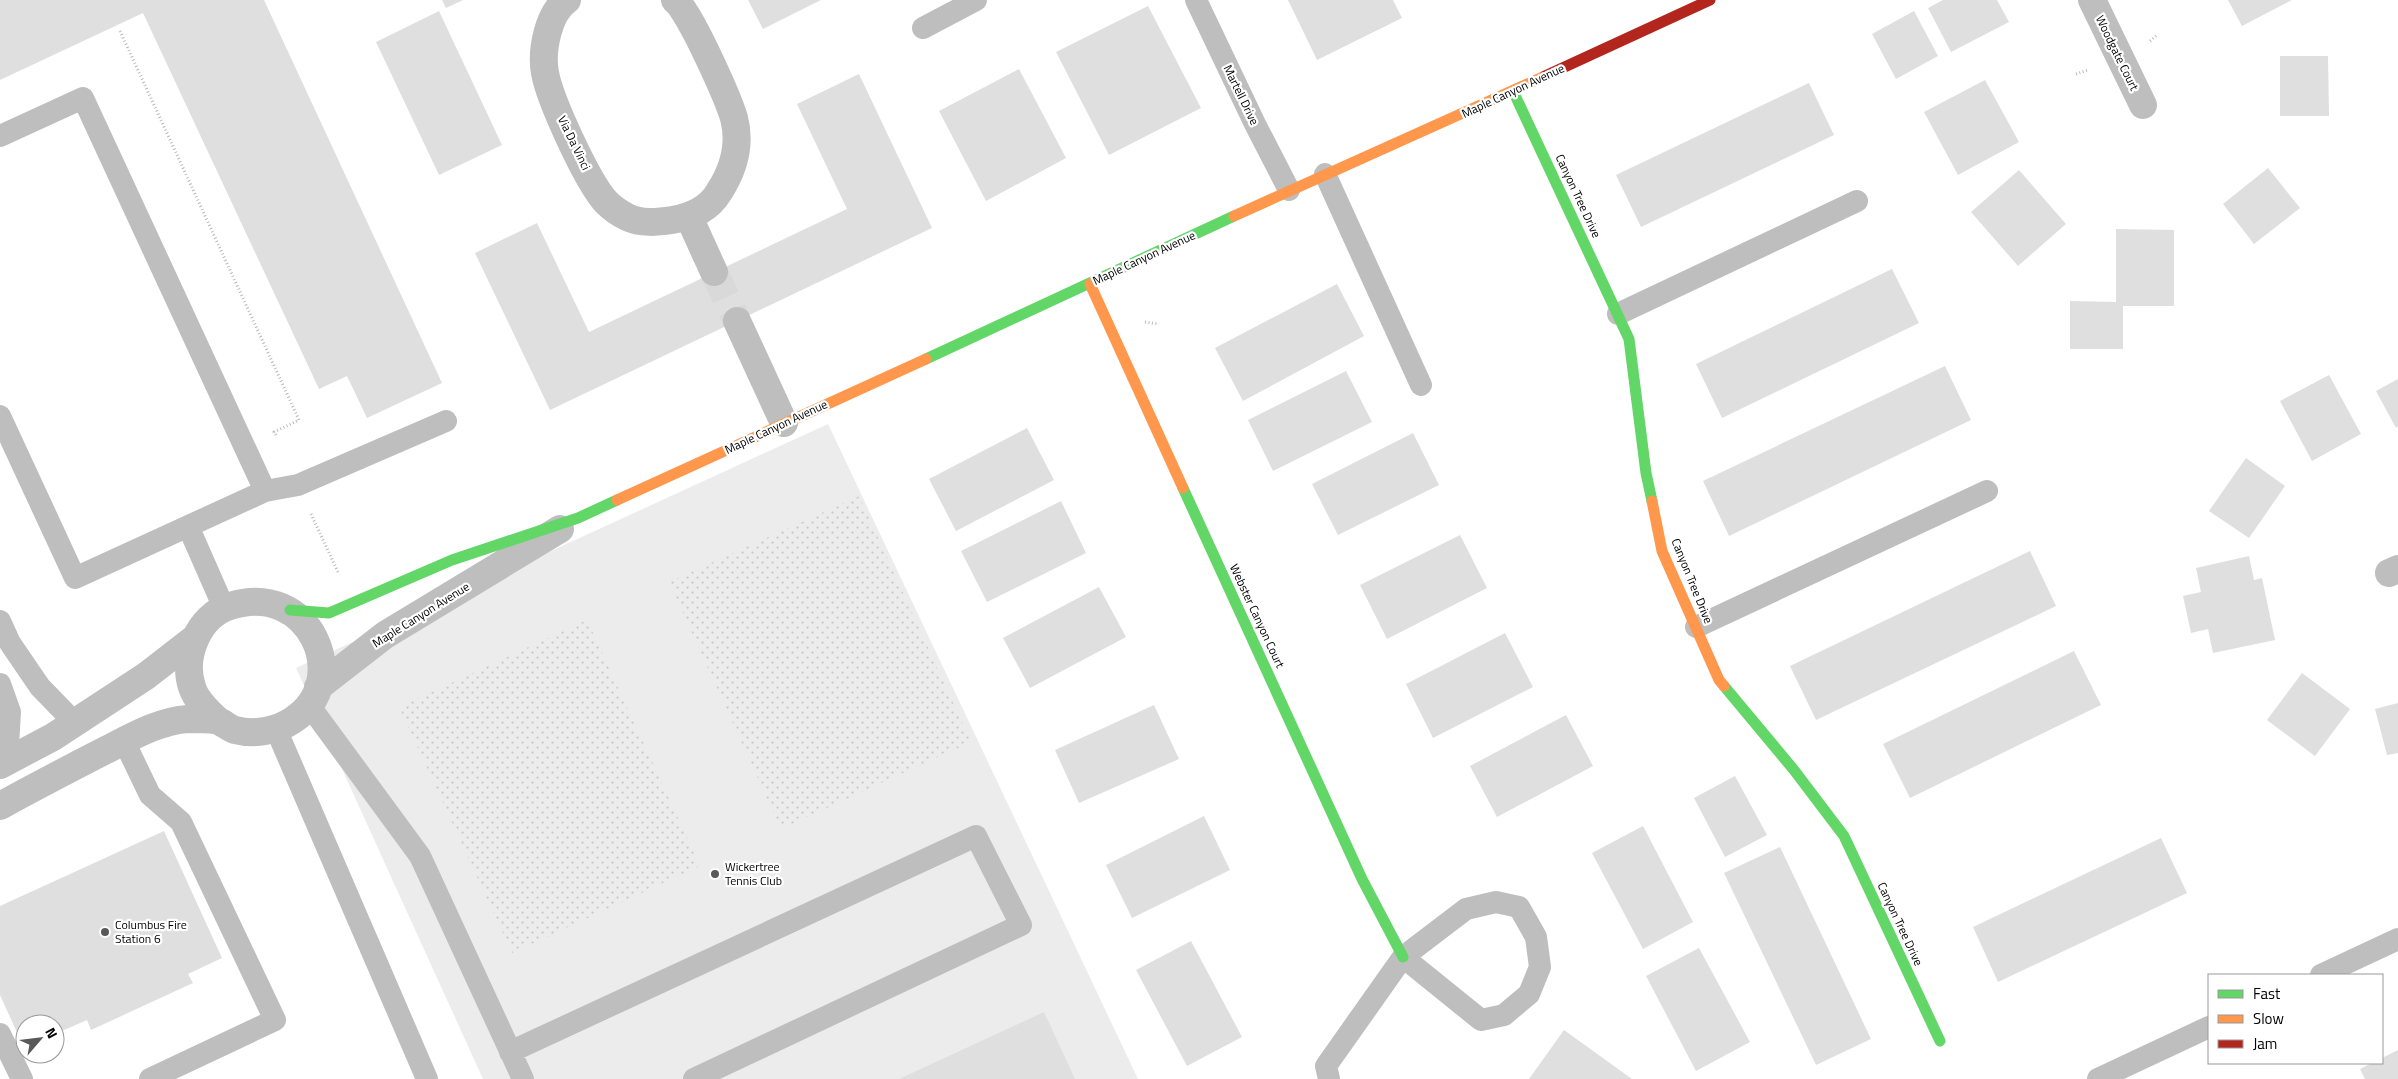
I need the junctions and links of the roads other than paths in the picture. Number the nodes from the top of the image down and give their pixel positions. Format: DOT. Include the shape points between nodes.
graph roads {
  1 [pos="567,0"];
  2 [pos="675,0"];
  3 [pos="976,0"];
  4 [pos="1196,0"];
  5 [pos="1710,0"];
  6 [pos="2092,0"];
  7 [pos="923,28"];
  8 [pos="1513,91"];
  9 [pos="2143,105"];
  10 [pos="0,136"];
  11 [pos="1325,174"];
  12 [pos="1288,190"];
  13 [pos="1857,202"];
  14 [pos="689,217"];
  15 [pos="714,272"];
  16 [pos="1090,284"];
  17 [pos="1618,314"];
  18 [pos="737,321"];
  19 [pos="1421,385"];
  20 [pos="0,416"];
  21 [pos="446,421"];
  22 [pos="784,423"];
  23 [pos="265,491"];
  24 [pos="1987,491"];
  25 [pos="578,518"];
  26 [pos="188,526"];
  27 [pos="224,608"];
  28 [pos="290,610"];
  29 [pos="0,621"];
  30 [pos="1696,627"];
  31 [pos="196,638"];
  32 [pos="5,645"];
  33 [pos="0,684"];
  34 [pos="314,696"];
  35 [pos="217,720"];
  36 [pos="75,723"];
  37 [pos="276,729"];
  38 [pos="124,741"];
  39 [pos="4,764"];
  40 [pos="0,806"];
  41 [pos="2398,939"];
  42 [pos="1403,958"];
  43 [pos="2323,974"];
  44 [pos="2208,1027"];
  45 [pos="0,1034"];
  46 [pos="1940,1041"];
  47 [pos="510,1052"];
  48 [pos="22,1079"];
  49 [pos="150,1079"];
  50 [pos="427,1079"];
  51 [pos="523,1079"];
  52 [pos="694,1079"];
  53 [pos="1329,1079"];
  54 [pos="2098,1079"];
  1 -- 14 [label="street, Via Da Vinci" via="559,5 546,34 544,72 556,108 588,173 606,202 628,218 652,222"];
  2 -- 14 [label="street, Via Da Vinci" via="696,31 734,118 737,148 731,174 714,200"];
  3 -- 7 [label="lane"];
  4 -- 12 [label="lane, Martell Drive"];
  5 -- 8 [label="street, Maple Canyon Avenue"];
  6 -- 9 [label="street, Woodgate Court"];
  8 -- 11 [label="street, Maple Canyon Avenue"];
  8 -- 17 [label="street, Canyon Tree Drive"];
  10 -- 23 [label="lane" via="83,98"];
  11 -- 12 [label="street, Maple Canyon Avenue"];
  11 -- 19 [label="lane"];
  12 -- 16 [label="street, Maple Canyon Avenue"];
  13 -- 17 [label="lane"];
  14 -- 15 [label="street"];
  16 -- 22 [label="street, Maple Canyon Avenue"];
  16 -- 42 [label="street, Webster Canyon Court" via="1362,879"];
  17 -- 30 [label="street, Canyon Tree Drive" via="1629,339 1646,473 1662,551"];
  18 -- 22 [label="street"];
  20 -- 26 [label="lane" via="75,578"];
  21 -- 23 [label="lane" via="298,485"];
  22 -- 25 [label="street, Maple Canyon Avenue"];
  23 -- 26 [label="lane"];
  24 -- 30 [label="lane"];
  25 -- 28 [label="street, Maple Canyon Avenue" via="452,560 330,613"];
  25 -- 34 [label="street, Maple Canyon Avenue" via="385,636"];
  26 -- 27 [label="lane"];
  27 -- 28 [label="street, Maple Canyon Avenue" via="245,601 268,601"];
  27 -- 31 [label="street, Maple Canyon Avenue" via="206,622"];
  28 -- 34 [label="street, Maple Canyon Avenue" via="307,625 318,646 321,666"];
  29 -- 32 [label="lane"];
  30 -- 46 [label="street, Canyon Tree Drive" via="1719,680 1844,836"];
  31 -- 35 [label="street, Maple Canyon Avenue" via="188,664 192,687 202,705"];
  31 -- 36 [label="street, Maple Canyon Avenue"];
  32 -- 36 [label="lane"];
  33 -- 39 [label="lane" via="10,712"];
  34 -- 37 [label="street, Maple Canyon Avenue" via="294,720"];
  34 -- 47 [label="lane" via="420,856"];
  35 -- 37 [label="street, Maple Canyon Avenue" via="235,730 255,733"];
  35 -- 38 [label="street, Maple Canyon Avenue" via="188,719 165,723"];
  36 -- 39 [label="street, Maple Canyon Avenue"];
  37 -- 50 [label="lane"];
  38 -- 40 [label="street, Maple Canyon Avenue"];
  38 -- 49 [label="lane" via="150,795 181,822 275,1020"];
  41 -- 43 [label="lane"];
  42 -- 42 [label="lane" via="1481,1020 1504,1015 1529,994 1540,967 1536,937 1519,908 1496,902 1466,909"];
  42 -- 53 [label="lane" via="1326,1066"];
  44 -- 54 [label="lane"];
  45 -- 48 [label="lane"];
  47 -- 51 [label="lane"];
  47 -- 52 [label="lane" via="976,836 1021,925"];
}
